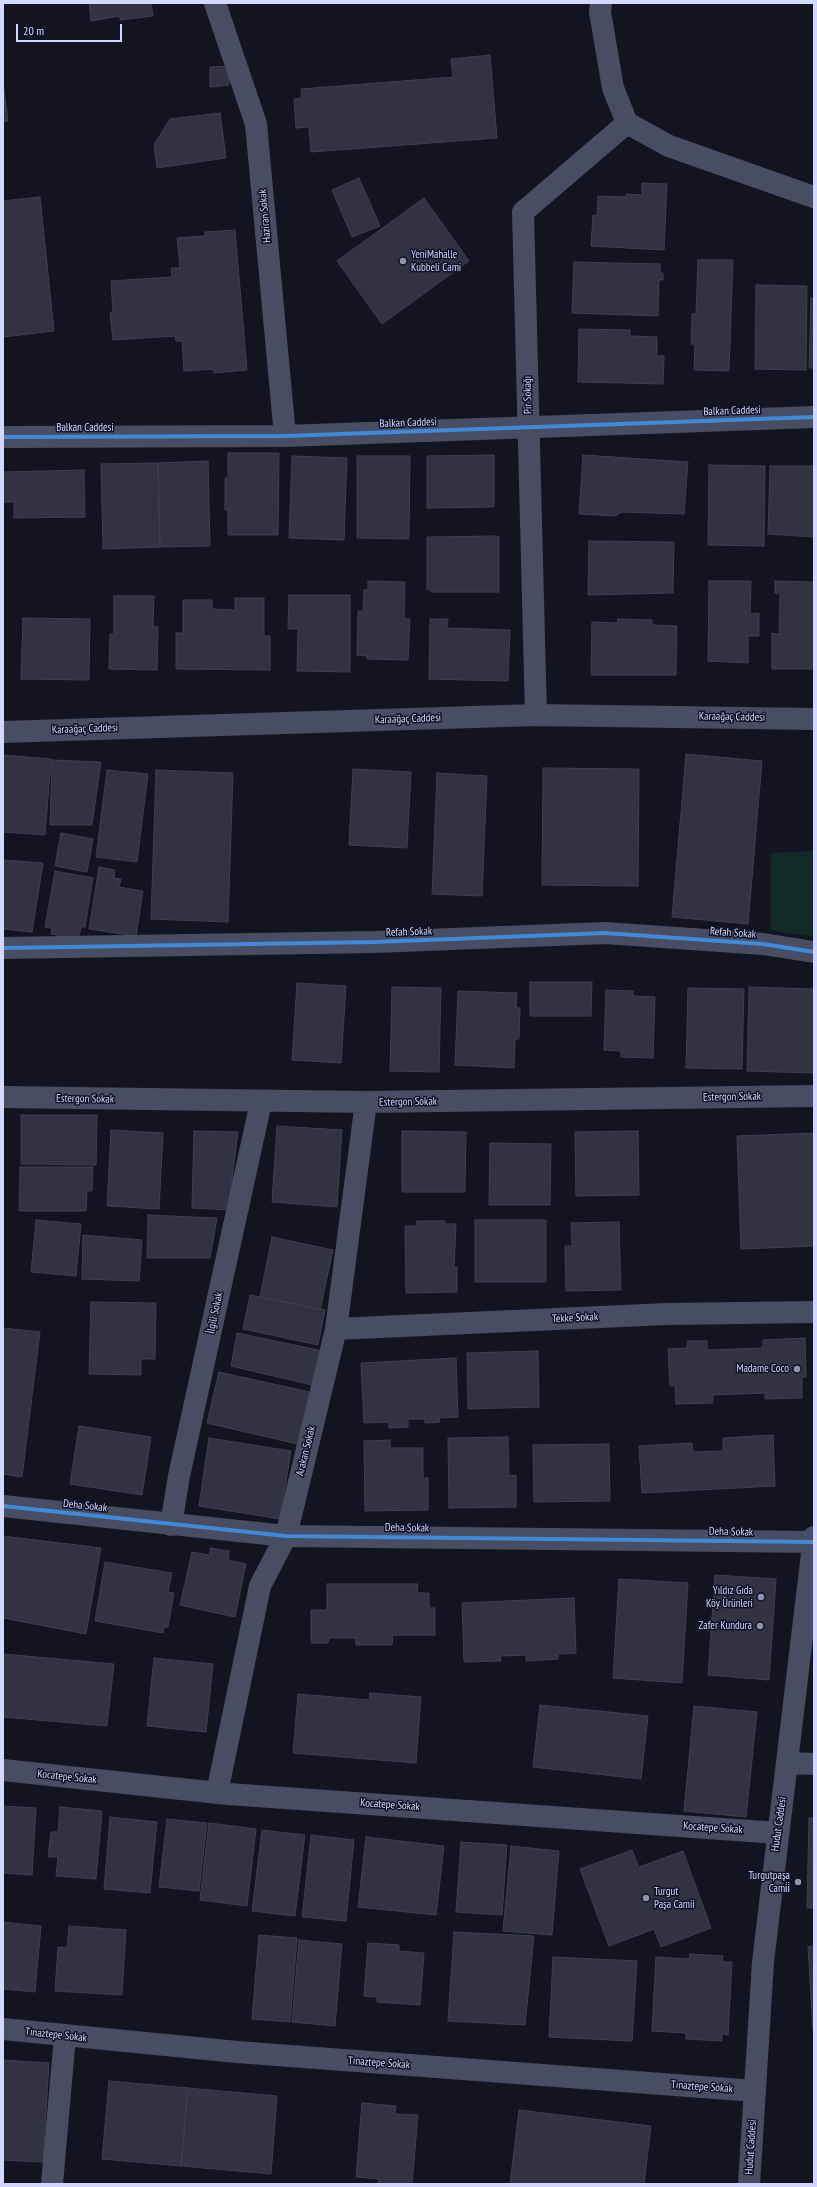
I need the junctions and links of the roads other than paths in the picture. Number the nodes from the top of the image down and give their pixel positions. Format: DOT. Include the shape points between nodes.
graph roads {
  1 [pos="215,3"];
  2 [pos="601,3"];
  3 [pos="627,124"];
  4 [pos="814,197"];
  5 [pos="814,417"];
  6 [pos="528,427"];
  7 [pos="285,436"];
  8 [pos="3,437"];
  9 [pos="536,714"];
  10 [pos="814,719"];
  11 [pos="3,732"];
  12 [pos="3,948"];
  13 [pos="814,952"];
  14 [pos="814,1096"];
  15 [pos="3,1097"];
  16 [pos="261,1102"];
  17 [pos="366,1102"];
  18 [pos="814,1312"];
  19 [pos="336,1329"];
  20 [pos="3,1506"];
  21 [pos="171,1525"];
  22 [pos="286,1536"];
  23 [pos="813,1540"];
  24 [pos="788,1763"];
  25 [pos="814,1764"];
  26 [pos="3,1770"];
  27 [pos="217,1793"];
  28 [pos="778,1833"];
  29 [pos="3,2030"];
  30 [pos="65,2036"];
  31 [pos="755,2091"];
  32 [pos="52,2184"];
  33 [pos="749,2184"];
  1 -- 7 [label="street, Haziran Sokak" via="256,124"];
  2 -- 3 [label="street" via="600,12 612,88"];
  3 -- 4 [label="street" via="669,146"];
  3 -- 6 [label="street, Pir Sokağı" via="523,212"];
  5 -- 6 [label="street, Balkan Caddesi"];
  6 -- 7 [label="street, Balkan Caddesi"];
  6 -- 9 [label="street, Pir Sokağı"];
  7 -- 8 [label="street, Balkan Caddesi"];
  9 -- 10 [label="street, Karaağaç Caddesi"];
  9 -- 11 [label="street, Karaağaç Caddesi"];
  12 -- 13 [label="street, Refah Sokak" via="359,942 605,933 763,944"];
  14 -- 17 [label="street, Estergon Sokak"];
  15 -- 16 [label="street, Estergon Sokak"];
  16 -- 17 [label="street, Estergon Sokak"];
  16 -- 21 [label="street, İlgili Sokak" via="179,1476"];
  17 -- 19 [label="street, Arakan Sokak"];
  18 -- 19 [label="street, Tekke Sokak" via="667,1314"];
  19 -- 22 [label="street, Arakan Sokak"];
  20 -- 21 [label="street, Deha Sokak"];
  21 -- 22 [label="street, Deha Sokak"];
  22 -- 23 [label="street, Deha Sokak"];
  22 -- 27 [label="street, Arakan Sokak" via="260,1586"];
  23 -- 24 [label="street, Hudut Caddesi"];
  24 -- 25 [label="street"];
  24 -- 28 [label="street, Hudut Caddesi"];
  26 -- 27 [label="street, Kocatepe Sokak"];
  27 -- 28 [label="street, Kocatepe Sokak"];
  28 -- 31 [label="street, Hudut Caddesi" via="763,1962"];
  29 -- 30 [label="street, Tınaztepe Sokak"];
  30 -- 31 [label="street, Tınaztepe Sokak" via="237,2052"];
  30 -- 32 [label="street"];
  31 -- 33 [label="street, Hudut Caddesi"];
}
